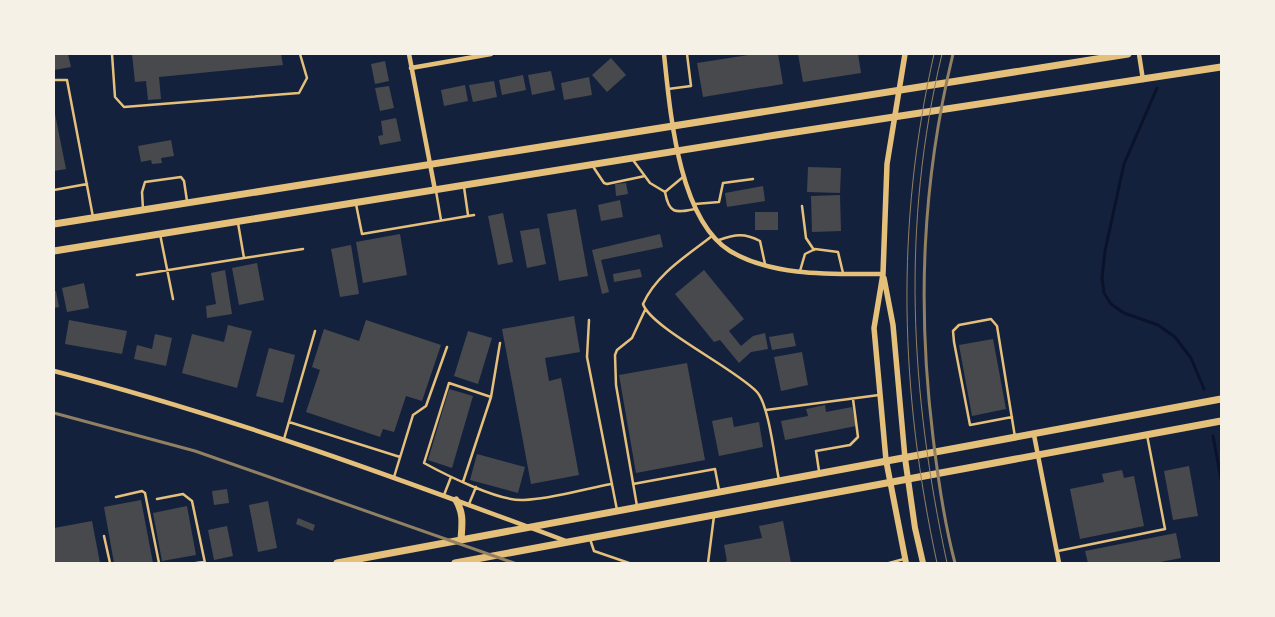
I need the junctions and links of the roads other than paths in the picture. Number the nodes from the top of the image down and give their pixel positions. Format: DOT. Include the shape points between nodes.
graph roads {
  1 [pos="112,54"];
  2 [pos="300,54"];
  3 [pos="408,54"];
  4 [pos="491,54"];
  5 [pos="664,54"];
  6 [pos="687,54"];
  7 [pos="905,54"];
  8 [pos="1128,54"];
  9 [pos="1139,54"];
  10 [pos="1221,67"];
  11 [pos="411,68"];
  12 [pos="54,80"];
  13 [pos="1143,80"];
  14 [pos="668,90"];
  15 [pos="674,126"];
  16 [pos="679,151"];
  17 [pos="632,159"];
  18 [pos="430,163"];
  19 [pos="592,165"];
  20 [pos="645,176"];
  21 [pos="683,177"];
  22 [pos="753,179"];
  23 [pos="87,184"];
  24 [pos="464,186"];
  25 [pos="54,190"];
  26 [pos="435,190"];
  27 [pos="665,192"];
  28 [pos="187,203"];
  29 [pos="356,203"];
  30 [pos="802,206"];
  31 [pos="694,207"];
  32 [pos="144,210"];
  33 [pos="474,214"];
  34 [pos="468,216"];
  35 [pos="93,218"];
  36 [pos="441,220"];
  37 [pos="238,222"];
  38 [pos="54,224"];
  39 [pos="160,234"];
  40 [pos="712,236"];
  41 [pos="718,240"];
  42 [pos="303,250"];
  43 [pos="814,250"];
  44 [pos="54,251"];
  45 [pos="244,258"];
  46 [pos="765,265"];
  47 [pos="168,270"];
  48 [pos="800,271"];
  49 [pos="844,274"];
  50 [pos="883,274"];
  51 [pos="138,275"];
  52 [pos="173,299"];
  53 [pos="645,310"];
  54 [pos="589,320"];
  55 [pos="315,332"];
  56 [pos="500,343"];
  57 [pos="447,347"];
  58 [pos="54,371"];
  59 [pos="879,395"];
  60 [pos="491,397"];
  61 [pos="853,399"];
  62 [pos="1221,399"];
  63 [pos="766,410"];
  64 [pos="1012,417"];
  65 [pos="1221,421"];
  66 [pos="289,422"];
  67 [pos="1034,435"];
  68 [pos="1147,435"];
  69 [pos="1015,438"];
  70 [pos="284,439"];
  71 [pos="1038,456"];
  72 [pos="400,457"];
  73 [pos="905,458"];
  74 [pos="886,460"];
  75 [pos="820,472"];
  76 [pos="394,477"];
  77 [pos="451,478"];
  78 [pos="779,480"];
  79 [pos="908,480"];
  80 [pos="463,482"];
  81 [pos="890,483"];
  82 [pos="611,484"];
  83 [pos="633,484"];
  84 [pos="476,487"];
  85 [pos="720,491"];
  86 [pos="444,495"];
  87 [pos="116,497"];
  88 [pos="157,499"];
  89 [pos="456,500"];
  90 [pos="469,504"];
  91 [pos="637,506"];
  92 [pos="617,510"];
  93 [pos="714,515"];
  94 [pos="527,526"];
  95 [pos="104,536"];
  96 [pos="590,537"];
  97 [pos="461,540"];
  98 [pos="568,541"];
  99 [pos="1056,551"];
  100 [pos="906,561"];
  101 [pos="204,562"];
  102 [pos="110,563"];
  103 [pos="159,563"];
  104 [pos="196,563"];
  105 [pos="339,563"];
  106 [pos="455,563"];
  107 [pos="629,563"];
  108 [pos="708,563"];
  109 [pos="891,563"];
  110 [pos="923,563"];
  111 [pos="1059,563"];
  1 -- 2 [label="lane" via="115,97 124,107 299,93 307,78"];
  3 -- 11 [label="street"];
  4 -- 11 [label="street"];
  5 -- 14 [label="street"];
  6 -- 14 [label="lane" via="691,86"];
  7 -- 50 [label="street" via="891,133"];
  8 -- 15 [label="main road"];
  9 -- 13 [label="street"];
  10 -- 13 [label="main road"];
  11 -- 18 [label="street"];
  12 -- 23 [label="lane" via="67,80"];
  13 -- 16 [label="main road"];
  14 -- 15 [label="street"];
  15 -- 16 [label="street"];
  15 -- 18 [label="main road"];
  16 -- 17 [label="main road"];
  16 -- 21 [label="street"];
  17 -- 19 [label="main road"];
  17 -- 20 [label="lane"];
  18 -- 26 [label="street"];
  18 -- 28 [label="main road"];
  19 -- 20 [label="lane" via="607,184"];
  19 -- 24 [label="main road"];
  20 -- 27 [label="lane"];
  21 -- 27 [label="lane"];
  21 -- 31 [label="street"];
  22 -- 31 [label="lane" via="723,183 719,202"];
  23 -- 25 [label="lane"];
  23 -- 35 [label="lane"];
  24 -- 26 [label="main road"];
  24 -- 34 [label="lane"];
  26 -- 29 [label="main road"];
  26 -- 36 [label="lane"];
  27 -- 31 [label="lane" via="667,204 674,212"];
  28 -- 32 [label="main road"];
  28 -- 32 [label="lane" via="181,177 145,182 142,192"];
  29 -- 36 [label="lane" via="362,234"];
  29 -- 37 [label="main road"];
  30 -- 43 [label="lane" via="806,238"];
  31 -- 40 [label="street"];
  32 -- 35 [label="main road"];
  33 -- 34 [label="lane"];
  34 -- 36 [label="lane"];
  35 -- 38 [label="main road"];
  37 -- 39 [label="main road"];
  37 -- 45 [label="lane"];
  39 -- 44 [label="main road"];
  39 -- 47 [label="lane"];
  40 -- 41 [label="street"];
  40 -- 53 [label="lane" via="664,274 647,295 643,304"];
  41 -- 46 [label="street" via="729,250"];
  41 -- 46 [label="lane" via="737,234 755,238 760,241"];
  42 -- 45 [label="lane"];
  43 -- 48 [label="lane" via="805,254"];
  43 -- 49 [label="lane" via="838,252"];
  45 -- 47 [label="lane"];
  46 -- 48 [label="street"];
  47 -- 51 [label="lane"];
  47 -- 52 [label="lane"];
  48 -- 49 [label="street"];
  49 -- 50 [label="street"];
  50 -- 59 [label="street" via="874,328"];
  50 -- 73 [label="street" via="892,325"];
  53 -- 63 [label="lane" via="757,391"];
  53 -- 83 [label="lane" via="632,338 615,355 616,385"];
  54 -- 82 [label="lane" via="587,357"];
  55 -- 66 [label="lane"];
  56 -- 60 [label="lane"];
  57 -- 72 [label="lane" via="426,406 413,415"];
  58 -- 70 [label="street" via="131,391"];
  59 -- 61 [label="lane"];
  59 -- 74 [label="street"];
  60 -- 77 [label="lane" via="449,382 424,463"];
  60 -- 80 [label="lane"];
  61 -- 63 [label="lane"];
  61 -- 75 [label="lane" via="858,437 850,445 816,451"];
  62 -- 67 [label="main road"];
  63 -- 78 [label="lane"];
  64 -- 64 [label="lane" via="997,326 991,319 959,325 953,331 954,342 970,425"];
  64 -- 69 [label="lane"];
  65 -- 68 [label="main road"];
  66 -- 70 [label="lane"];
  66 -- 72 [label="lane"];
  67 -- 69 [label="main road"];
  67 -- 71 [label="street"];
  68 -- 71 [label="main road"];
  68 -- 99 [label="lane" via="1165,529"];
  69 -- 73 [label="main road"];
  70 -- 76 [label="street"];
  71 -- 79 [label="main road"];
  71 -- 99 [label="street"];
  72 -- 76 [label="lane"];
  73 -- 74 [label="main road"];
  73 -- 79 [label="main road"];
  74 -- 75 [label="main road"];
  74 -- 81 [label="main road"];
  75 -- 78 [label="main road"];
  76 -- 86 [label="street"];
  77 -- 80 [label="lane"];
  77 -- 86 [label="lane"];
  78 -- 85 [label="main road"];
  79 -- 81 [label="main road"];
  79 -- 110 [label="main road"];
  80 -- 84 [label="lane"];
  81 -- 93 [label="main road"];
  81 -- 100 [label="main road"];
  82 -- 84 [label="lane" via="523,500"];
  82 -- 92 [label="lane"];
  83 -- 85 [label="lane" via="715,469"];
  83 -- 91 [label="lane"];
  84 -- 90 [label="lane"];
  85 -- 91 [label="main road"];
  86 -- 89 [label="street"];
  87 -- 103 [label="lane" via="145,493"];
  88 -- 101 [label="lane" via="183,494 192,501"];
  89 -- 90 [label="street"];
  89 -- 97 [label="main road" via="462,510"];
  90 -- 94 [label="street"];
  91 -- 92 [label="main road"];
  92 -- 94 [label="main road"];
  93 -- 96 [label="main road"];
  93 -- 108 [label="lane"];
  94 -- 97 [label="main road"];
  94 -- 98 [label="street"];
  95 -- 102 [label="lane"];
  96 -- 98 [label="main road"];
  96 -- 107 [label="lane" via="594,551"];
  97 -- 105 [label="main road"];
  98 -- 106 [label="main road"];
  99 -- 111 [label="street"];
  100 -- 109 [label="lane"];
  101 -- 104 [label="lane"];
}
